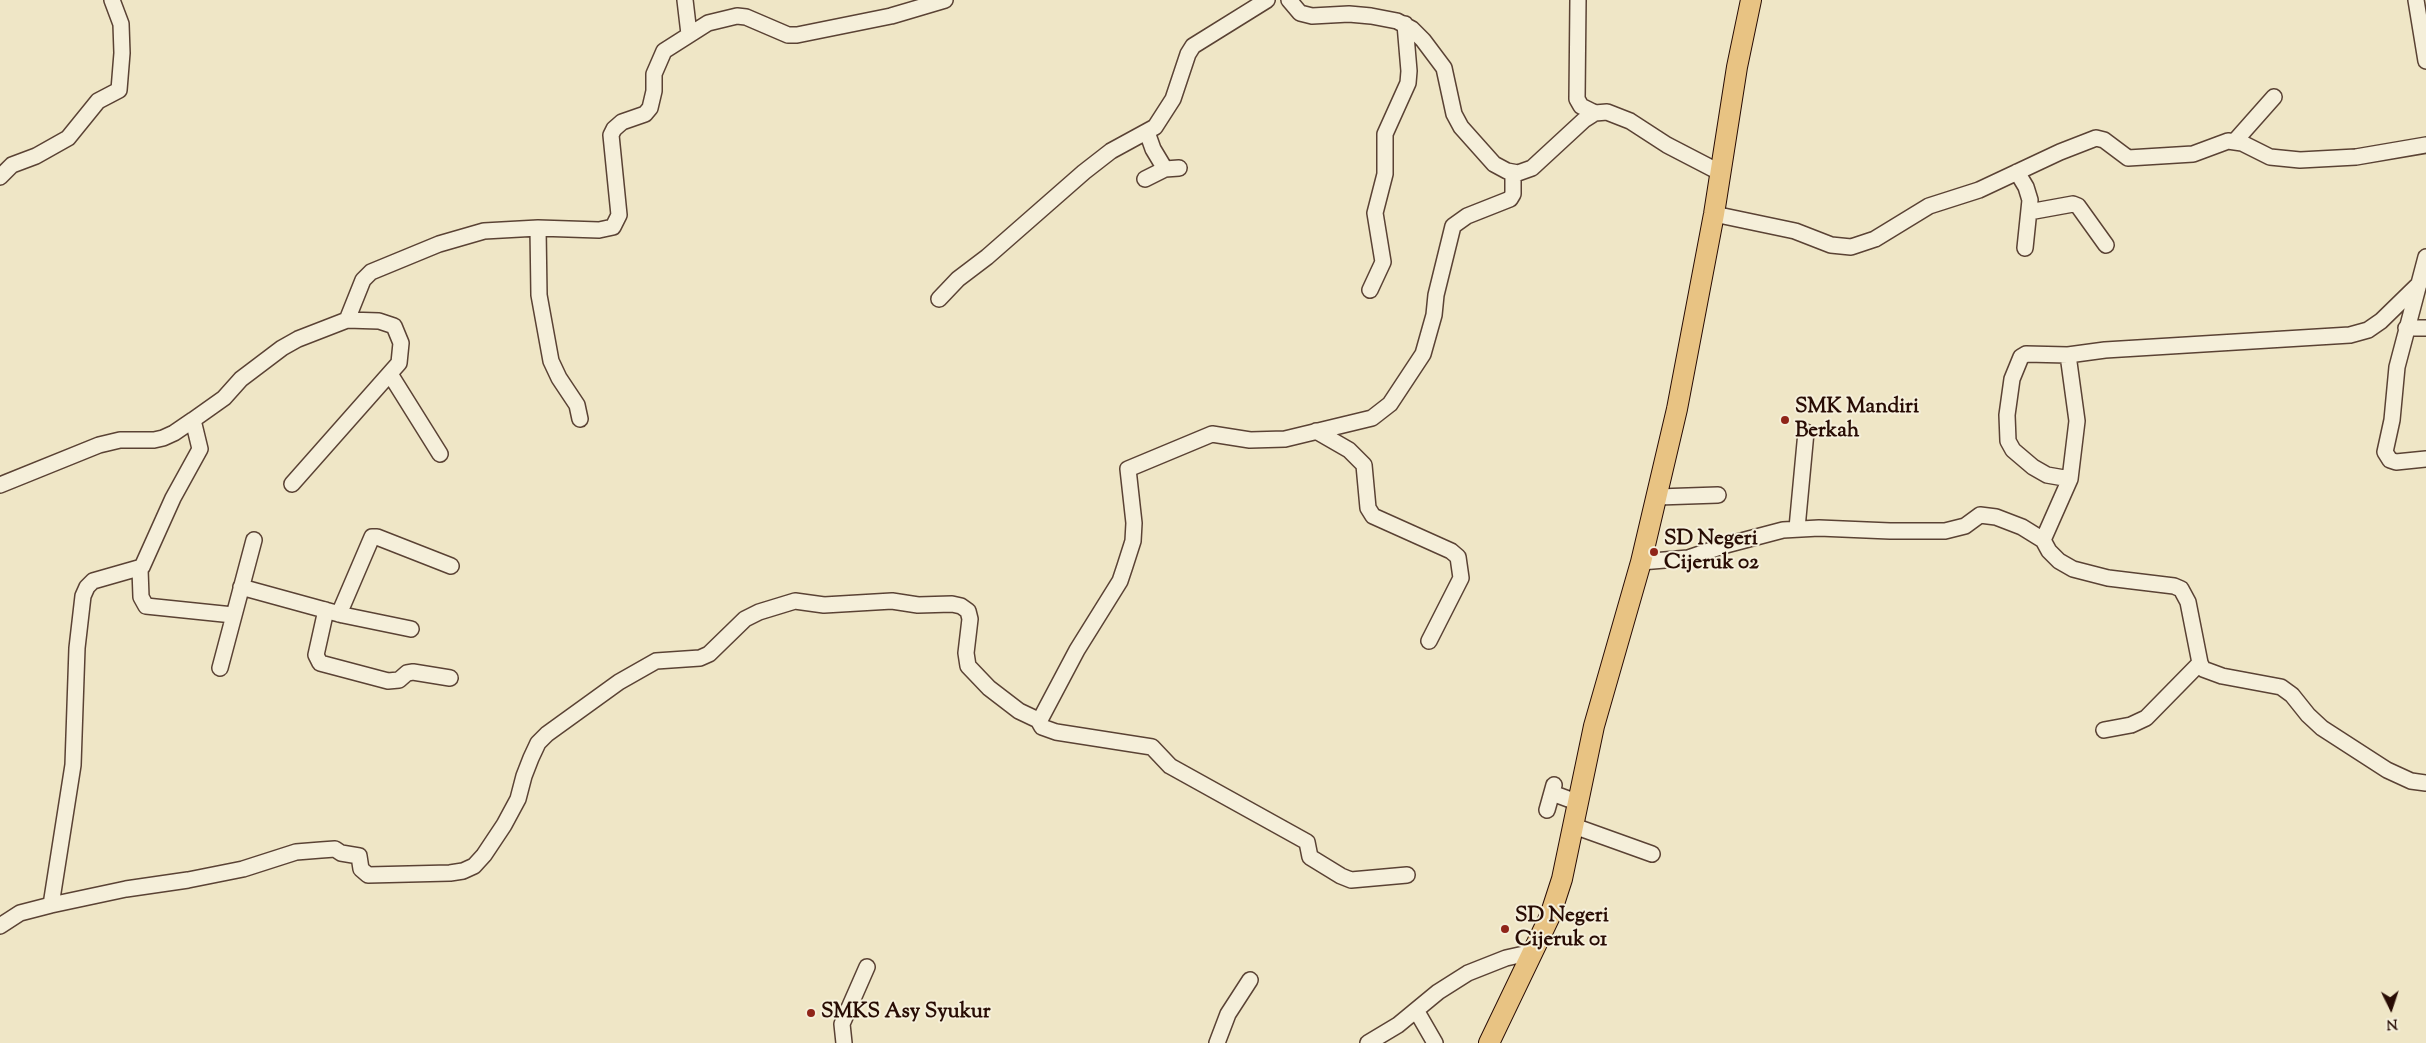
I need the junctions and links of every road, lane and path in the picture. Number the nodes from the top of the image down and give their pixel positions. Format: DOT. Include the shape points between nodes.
graph roads {
  1 [pos="112,0"];
  2 [pos="685,0"];
  3 [pos="945,0"];
  4 [pos="1267,0"];
  5 [pos="1289,0"];
  6 [pos="1578,0"];
  7 [pos="1751,0"];
  8 [pos="2416,0"];
  9 [pos="1405,24"];
  10 [pos="689,34"];
  11 [pos="2426,61"];
  12 [pos="2274,97"];
  13 [pos="1595,113"];
  14 [pos="1147,132"];
  15 [pos="2235,141"];
  16 [pos="2426,146"];
  17 [pos="1513,173"];
  18 [pos="1721,173"];
  19 [pos="0,177"];
  20 [pos="1145,179"];
  21 [pos="2021,179"];
  22 [pos="2029,212"];
  23 [pos="1714,214"];
  24 [pos="538,228"];
  25 [pos="2106,245"];
  26 [pos="2025,248"];
  27 [pos="2426,257"];
  28 [pos="2421,282"];
  29 [pos="1370,290"];
  30 [pos="939,299"];
  31 [pos="347,320"];
  32 [pos="2406,328"];
  33 [pos="2426,328"];
  34 [pos="2068,354"];
  35 [pos="390,374"];
  36 [pos="580,418"];
  37 [pos="193,420"];
  38 [pos="1316,431"];
  39 [pos="1806,432"];
  40 [pos="440,454"];
  41 [pos="2426,460"];
  42 [pos="2070,479"];
  43 [pos="292,484"];
  44 [pos="0,485"];
  45 [pos="1658,496"];
  46 [pos="1718,496"];
  47 [pos="1797,528"];
  48 [pos="254,540"];
  49 [pos="2043,540"];
  50 [pos="1641,562"];
  51 [pos="451,566"];
  52 [pos="140,569"];
  53 [pos="241,588"];
  54 [pos="332,612"];
  55 [pos="233,615"];
  56 [pos="411,629"];
  57 [pos="1429,641"];
  58 [pos="2200,663"];
  59 [pos="220,668"];
  60 [pos="450,678"];
  61 [pos="1038,720"];
  62 [pos="2104,730"];
  63 [pos="2426,784"];
  64 [pos="1579,803"];
  65 [pos="1547,810"];
  66 [pos="1574,826"];
  67 [pos="1652,854"];
  68 [pos="1407,875"];
  69 [pos="51,905"];
  70 [pos="0,926"];
  71 [pos="1534,952"];
  72 [pos="867,967"];
  73 [pos="1250,980"];
  74 [pos="1416,1010"];
  75 [pos="844,1043"];
  76 [pos="1216,1043"];
  77 [pos="1368,1043"];
  78 [pos="1435,1043"];
  79 [pos="1489,1043"];
  1 -- 19 [label="street" via="121,24 119,90 98,101 68,138 12,165"];
  2 -- 10 [label="street"];
  3 -- 10 [label="street" via="891,16 797,35 788,35 737,16 718,19"];
  4 -- 14 [label="street" via="1198,40 1188,54 1173,99 1159,123"];
  5 -- 9 [label="street" via="1300,13 1312,16 1349,14"];
  6 -- 13 [label="street" via="1577,99 1580,106"];
  7 -- 18 [label="main road" via="1737,66"];
  8 -- 11 [label="street"];
  9 -- 17 [label="street" via="1423,40 1444,68 1454,114 1465,133 1494,164"];
  9 -- 29 [label="street" via="1408,83 1385,134 1385,174 1375,213 1383,262"];
  10 -- 24 [label="street" via="664,51 657,63 650,108 645,114 622,122 611,136 619,215 612,227 599,230"];
  12 -- 15 [label="street"];
  13 -- 17 [label="street" via="1567,134 1541,162"];
  13 -- 18 [label="street" via="1620,116 1666,145"];
  14 -- 20 [label="street" via="1153,149 1172,169"];
  14 -- 30 [label="street" via="1111,152 1071,182"];
  15 -- 16 [label="street" via="2270,157 2300,160 2356,157"];
  15 -- 21 [label="street" via="2219,142 2193,154 2128,158 2101,138 2088,140"];
  17 -- 38 [label="street" via="1510,199 1467,216 1453,226 1422,354 1390,404 1372,418"];
  18 -- 23 [label="main road"];
  21 -- 22 [label="street" via="2030,200"];
  21 -- 23 [label="street" via="1928,206 1859,246 1831,245 1795,231"];
  22 -- 25 [label="street" via="2073,204 2078,206"];
  22 -- 26 [label="street"];
  23 -- 45 [label="main road"];
  24 -- 31 [label="street" via="501,229 465,236 371,272 363,280"];
  24 -- 36 [label="street" via="538,295 551,361 558,378 577,405"];
  27 -- 28 [label="street"];
  28 -- 32 [label="street"];
  28 -- 34 [label="street" via="2381,321 2368,330 2350,335"];
  31 -- 35 [label="street" via="394,326 401,343 399,363"];
  31 -- 37 [label="street" via="282,348"];
  32 -- 33 [label="street"];
  32 -- 41 [label="street" via="2385,452 2390,460 2396,462"];
  34 -- 42 [label="street" via="2077,421"];
  34 -- 42 [label="street" via="2026,354 2021,357 2012,379 2007,415 2008,440 2013,450 2046,475"];
  35 -- 40 [label="street"];
  35 -- 43 [label="street"];
  37 -- 44 [label="street" via="163,438 120,440 98,445"];
  37 -- 52 [label="street" via="200,449"];
  38 -- 57 [label="street" via="1349,450 1364,465 1368,508 1373,516 1458,557 1462,578"];
  38 -- 61 [label="street" via="1284,440 1266,441 1212,434 1128,469 1133,541 1120,581"];
  39 -- 47 [label="street"];
  42 -- 49 [label="street"];
  45 -- 46 [label="street"];
  45 -- 50 [label="main road"];
  47 -- 49 [label="street" via="1951,530 1965,526 1984,514 2004,519"];
  47 -- 50 [label="street" via="1769,532 1688,558"];
  48 -- 53 [label="street"];
  49 -- 58 [label="street" via="2059,561 2073,569 2181,589 2188,602"];
  50 -- 64 [label="main road" via="1594,726"];
  51 -- 54 [label="street" via="372,537"];
  52 -- 55 [label="street" via="141,597 146,606"];
  52 -- 69 [label="street" via="93,581 83,596 77,648 73,765"];
  53 -- 54 [label="street"];
  53 -- 55 [label="street"];
  54 -- 56 [label="street"];
  54 -- 60 [label="street" via="316,656 320,663 388,681 399,680 413,672"];
  55 -- 59 [label="street"];
  58 -- 62 [label="street" via="2146,718 2131,725"];
  58 -- 63 [label="street" via="2203,669 2222,676 2281,686 2322,728 2387,770"];
  61 -- 68 [label="street" via="1042,727 1056,732 1152,747 1170,766 1308,842 1310,857 1341,876 1351,880"];
  61 -- 69 [label="street" via="1019,711 989,688 968,666 966,653 970,619 968,610 961,606 795,601 745,619 709,654 700,658 656,661 619,682 547,734 531,758 518,799 504,825 484,855 474,866 463,871 368,875 361,869 359,856 335,849 296,852 243,869"];
  64 -- 65 [label="street" via="1553,789"];
  64 -- 66 [label="main road"];
  66 -- 67 [label="street"];
  66 -- 71 [label="main road" via="1556,899"];
  69 -- 70 [label="street" via="20,913"];
  71 -- 74 [label="street" via="1477,968"];
  71 -- 79 [label="main road"];
  72 -- 75 [label="street" via="842,1024"];
  73 -- 76 [label="street" via="1228,1014"];
  74 -- 77 [label="street"];
  74 -- 78 [label="street"];
}
